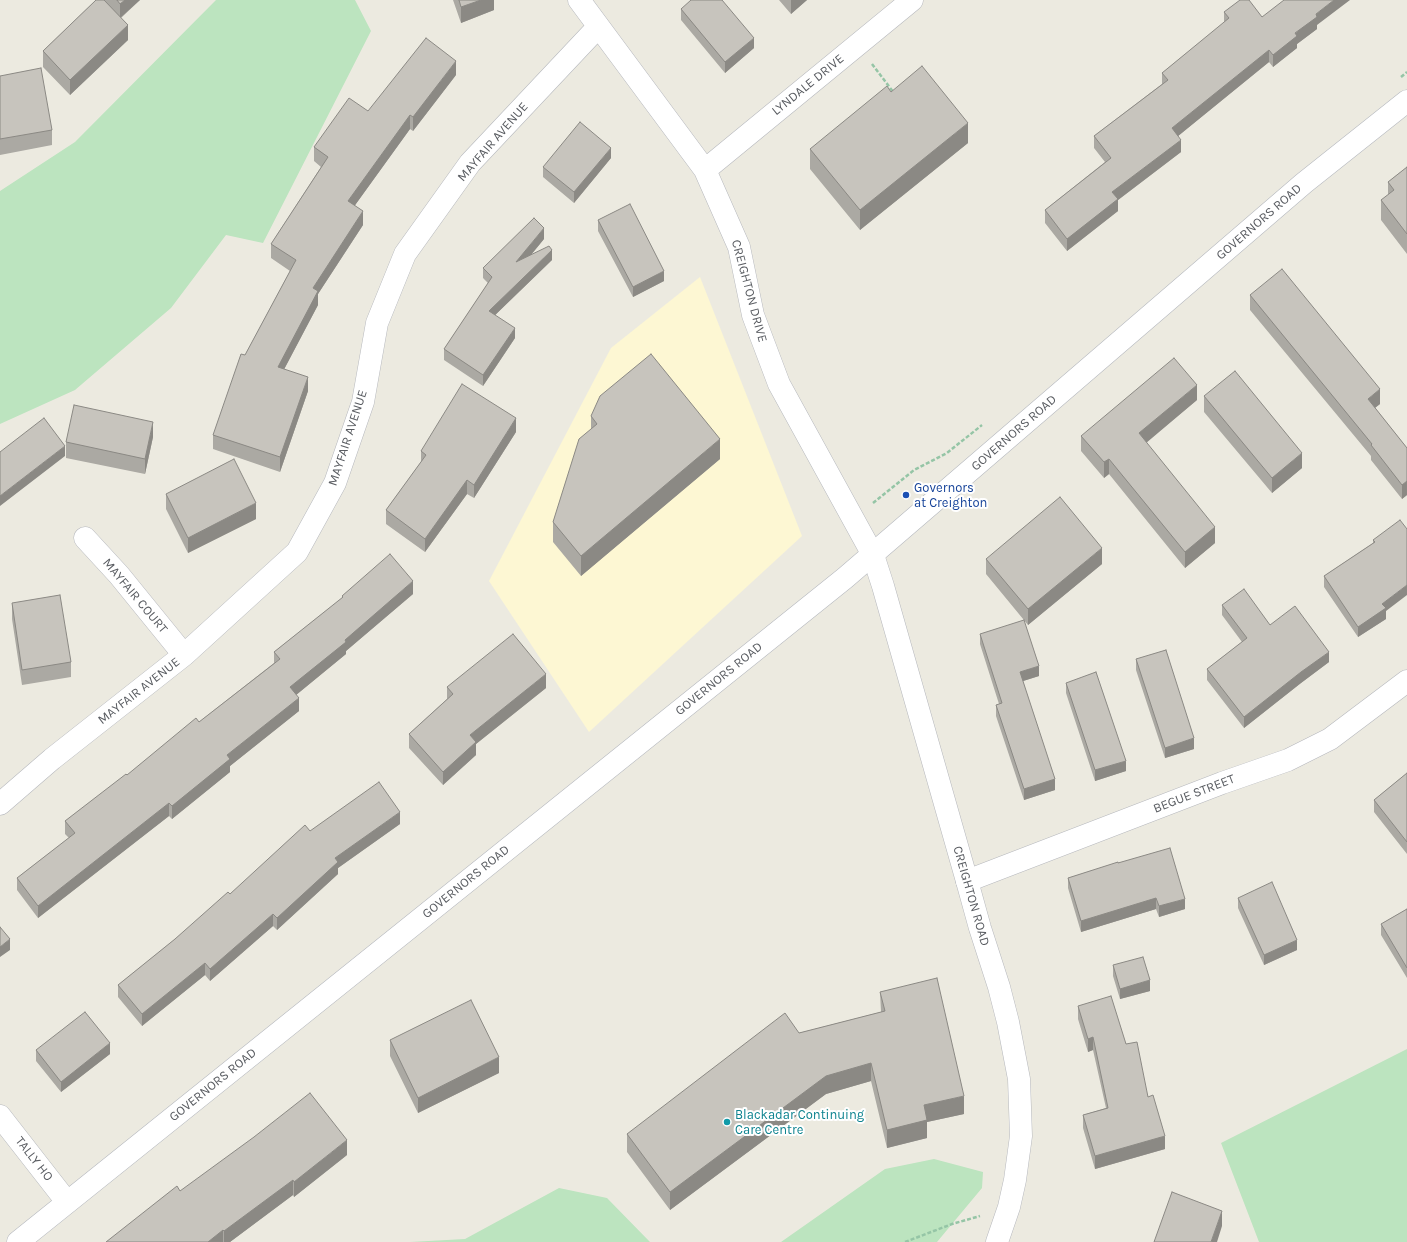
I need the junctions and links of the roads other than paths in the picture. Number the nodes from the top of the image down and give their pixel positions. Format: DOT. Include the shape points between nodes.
graph roads {
  1 [pos="579,0"];
  2 [pos="912,0"];
  3 [pos="598,27"];
  4 [pos="1407,101"];
  5 [pos="705,170"];
  6 [pos="85,538"];
  7 [pos="873,555"];
  8 [pos="184,655"];
  9 [pos="1407,681"];
  10 [pos="0,804"];
  11 [pos="967,881"];
  12 [pos="0,1116"];
  13 [pos="68,1202"];
  14 [pos="18,1242"];
  15 [pos="997,1242"];
  1 -- 3 [label="street, CREIGHTON DRIVE"];
  2 -- 5 [label="street, LYNDALE DRIVE"];
  3 -- 5 [label="street, CREIGHTON DRIVE"];
  3 -- 8 [label="street, MAYFAIR AVENUE" via="470,163 405,254 377,323 363,402 335,483 297,552"];
  4 -- 7 [label="street, GOVERNORS ROAD" via="1304,183"];
  5 -- 7 [label="street, CREIGHTON DRIVE" via="740,247 753,316 779,384"];
  6 -- 8 [label="street, MAYFAIR COURT" via="119,575"];
  7 -- 11 [label="street, CREIGHTON ROAD"];
  7 -- 13 [label="street, GOVERNORS ROAD"];
  8 -- 10 [label="street, MAYFAIR AVENUE" via="52,759"];
  9 -- 11 [label="street, BEGUE STREET" via="1330,740 1288,760"];
  11 -- 15 [label="street, CREIGHTON ROAD" via="1008,1022 1020,1080 1021,1136 1015,1180"];
  12 -- 13 [label="street, TALLY HO"];
  13 -- 14 [label="street, GOVERNORS ROAD"];
}
